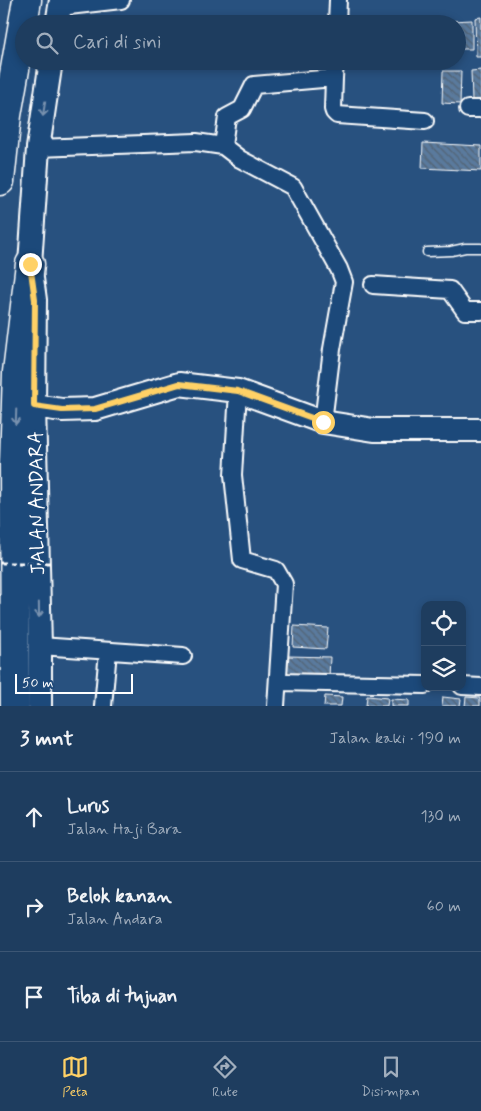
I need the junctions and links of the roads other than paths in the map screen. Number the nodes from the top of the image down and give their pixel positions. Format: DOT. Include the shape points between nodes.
graph roads {
  1 [pos="26,0"];
  2 [pos="121,0"];
  3 [pos="338,0"];
  4 [pos="60,10"];
  5 [pos="24,15"];
  6 [pos="337,15"];
  7 [pos="15,67"];
  8 [pos="51,70"];
  9 [pos="334,70"];
  10 [pos="334,78"];
  11 [pos="424,121"];
  12 [pos="223,146"];
  13 [pos="38,148"];
  14 [pos="0,181"];
  15 [pos="481,248"];
  16 [pos="427,252"];
  17 [pos="30,264"];
  18 [pos="373,285"];
  19 [pos="481,311"];
  20 [pos="238,391"];
  21 [pos="34,406"];
  22 [pos="323,422"];
  23 [pos="481,430"];
  24 [pos="40,646"];
  25 [pos="108,651"];
  26 [pos="183,656"];
  27 [pos="278,682"];
  28 [pos="421,685"];
  29 [pos="466,686"];
  30 [pos="481,686"];
  31 [pos="15,706"];
  32 [pos="40,706"];
  33 [pos="103,706"];
  34 [pos="276,706"];
  1 -- 5 [label="highway"];
  2 -- 4 [label="street"];
  3 -- 6 [label="street"];
  7 -- 14 [label="highway"];
  8 -- 13 [label="street, JALAN ANDARA, one-way"];
  9 -- 10 [label="street"];
  10 -- 11 [label="street" via="333,109 337,115"];
  10 -- 12 [label="street" via="254,85 242,109 227,118"];
  12 -- 13 [label="street" via="196,142"];
  12 -- 22 [label="street" via="240,159 294,187 344,282"];
  13 -- 17 [label="street, JALAN ANDARA"];
  15 -- 16 [label="lane"];
  17 -- 21 [label="street, JALAN ANDARA" via="35,300"];
  17 -- 31 [label="highway, one-way" via="17,372"];
  18 -- 19 [label="street" via="450,290 464,311"];
  20 -- 21 [label="street" via="179,384 95,409 62,410"];
  20 -- 22 [label="street"];
  20 -- 27 [label="street" via="233,475 242,560 276,570 284,584"];
  21 -- 24 [label="street, JALAN ANDARA, one-way"];
  22 -- 23 [label="street" via="374,430"];
  24 -- 25 [label="street"];
  24 -- 32 [label="street, JALAN ANDARA"];
  25 -- 26 [label="street"];
  25 -- 33 [label="street"];
  27 -- 28 [label="street"];
  27 -- 34 [label="street"];
  29 -- 30 [label="street"];
}
